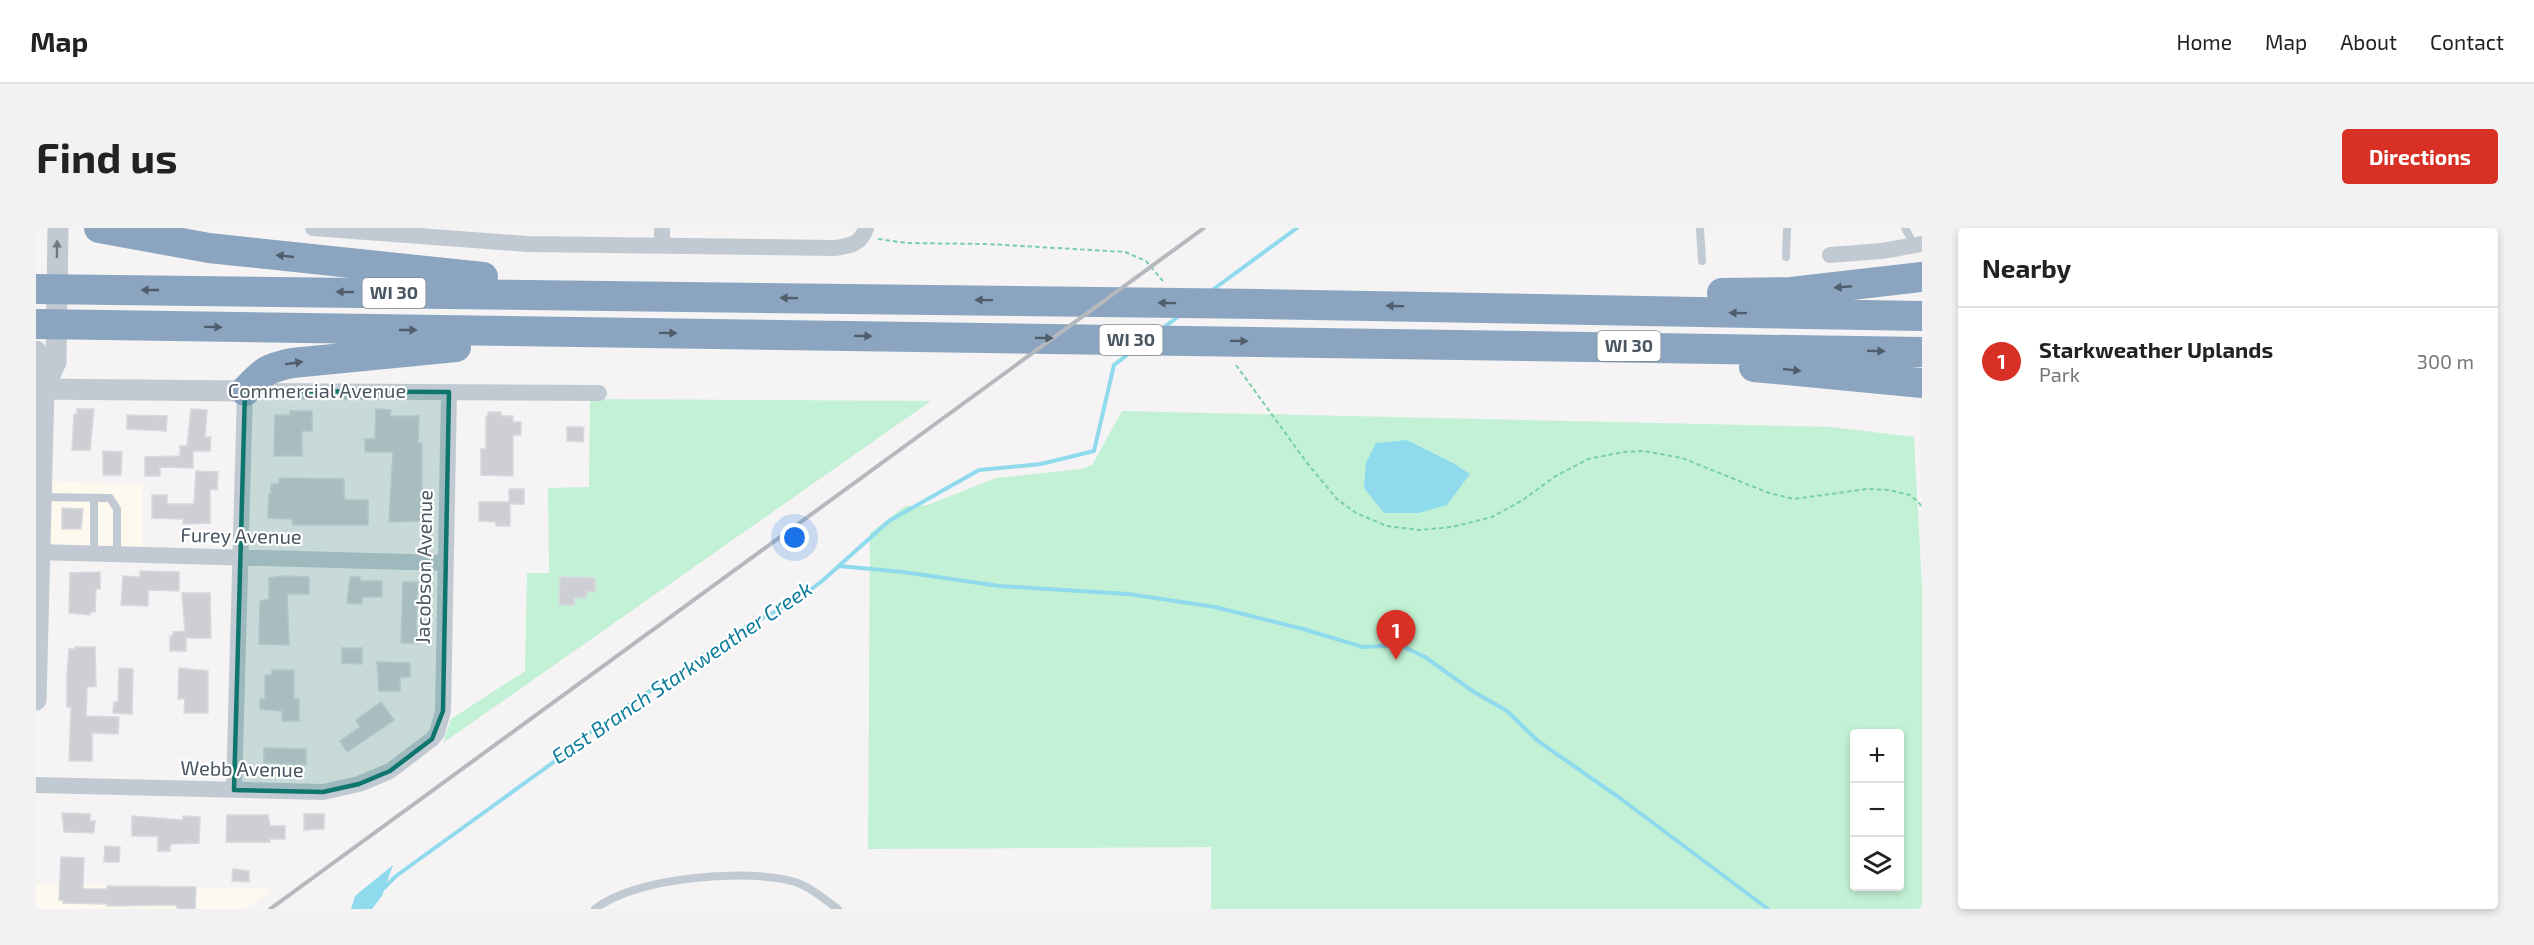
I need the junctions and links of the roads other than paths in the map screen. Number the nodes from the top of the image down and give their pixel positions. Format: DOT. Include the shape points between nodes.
graph roads {
  1 [pos="58,228"];
  2 [pos="99,228"];
  3 [pos="313,228"];
  4 [pos="662,228"];
  5 [pos="1700,228"];
  6 [pos="1787,228"];
  7 [pos="1905,228"];
  8 [pos="865,232"];
  9 [pos="452,233"];
  10 [pos="1918,245"];
  11 [pos="662,246"];
  12 [pos="1830,255"];
  13 [pos="1786,257"];
  14 [pos="1702,261"];
  15 [pos="1922,277"];
  16 [pos="36,289"];
  17 [pos="36,295"];
  18 [pos="698,297"];
  19 [pos="1454,307"];
  20 [pos="1922,316"];
  21 [pos="36,324"];
  22 [pos="609,332"];
  23 [pos="1335,342"];
  24 [pos="36,351"];
  25 [pos="1922,352"];
  26 [pos="1922,383"];
  27 [pos="40,389"];
  28 [pos="245,391"];
  29 [pos="449,392"];
  30 [pos="599,393"];
  31 [pos="42,497"];
  32 [pos="94,498"];
  33 [pos="38,552"];
  34 [pos="93,554"];
  35 [pos="117,554"];
  36 [pos="240,557"];
  37 [pos="445,562"];
  38 [pos="36,700"];
  39 [pos="432,739"];
  40 [pos="36,785"];
  41 [pos="234,790"];
  42 [pos="596,909"];
  43 [pos="838,909"];
  27 -- 1 [label="street, one-way" via="56,362"];
  18 -- 2 [label="highway, one-way" via="209,248"];
  3 -- 9 [label="street"];
  4 -- 11 [label="street"];
  5 -- 14 [label="lane"];
  6 -- 13 [label="lane"];
  7 -- 10 [label="lane"];
  8 -- 11 [label="street" via="848,246 834,248"];
  9 -- 11 [label="street" via="526,244"];
  10 -- 12 [label="street"];
  15 -- 19 [label="highway, one-way" via="1791,292 1540,296"];
  16 -- 17 [label="street"];
  18 -- 16 [label="highway, WI 30, one-way"];
  19 -- 18 [label="highway, WI 30, one-way"];
  20 -- 19 [label="highway, WI 30, one-way"];
  21 -- 22 [label="highway, WI 30, one-way"];
  22 -- 23 [label="highway, WI 30, one-way"];
  28 -- 22 [label="highway, one-way" via="272,368 292,363"];
  23 -- 25 [label="highway, WI 30, one-way"];
  23 -- 26 [label="highway, one-way" via="1556,358 1671,360"];
  24 -- 27 [label="street"];
  27 -- 28 [label="street, Commercial Avenue"];
  27 -- 31 [label="street"];
  28 -- 29 [label="street, Commercial Avenue"];
  28 -- 36 [label="street"];
  29 -- 30 [label="street, Commercial Avenue"];
  29 -- 37 [label="street, Jacobson Avenue"];
  31 -- 32 [label="lane"];
  31 -- 33 [label="street"];
  32 -- 34 [label="lane"];
  32 -- 35 [label="lane" via="110,498 117,509"];
  33 -- 34 [label="street, Furey Avenue"];
  33 -- 38 [label="street"];
  34 -- 35 [label="street, Furey Avenue"];
  35 -- 36 [label="street, Furey Avenue"];
  36 -- 37 [label="street, Furey Avenue"];
  36 -- 41 [label="street"];
  37 -- 39 [label="street, Jacobson Avenue" via="443,711"];
  39 -- 41 [label="street, Webb Avenue" via="390,771 359,784 323,792"];
  40 -- 41 [label="street, Webb Avenue"];
  42 -- 43 [label="lane" via="630,890 731,876 799,883"];
}
